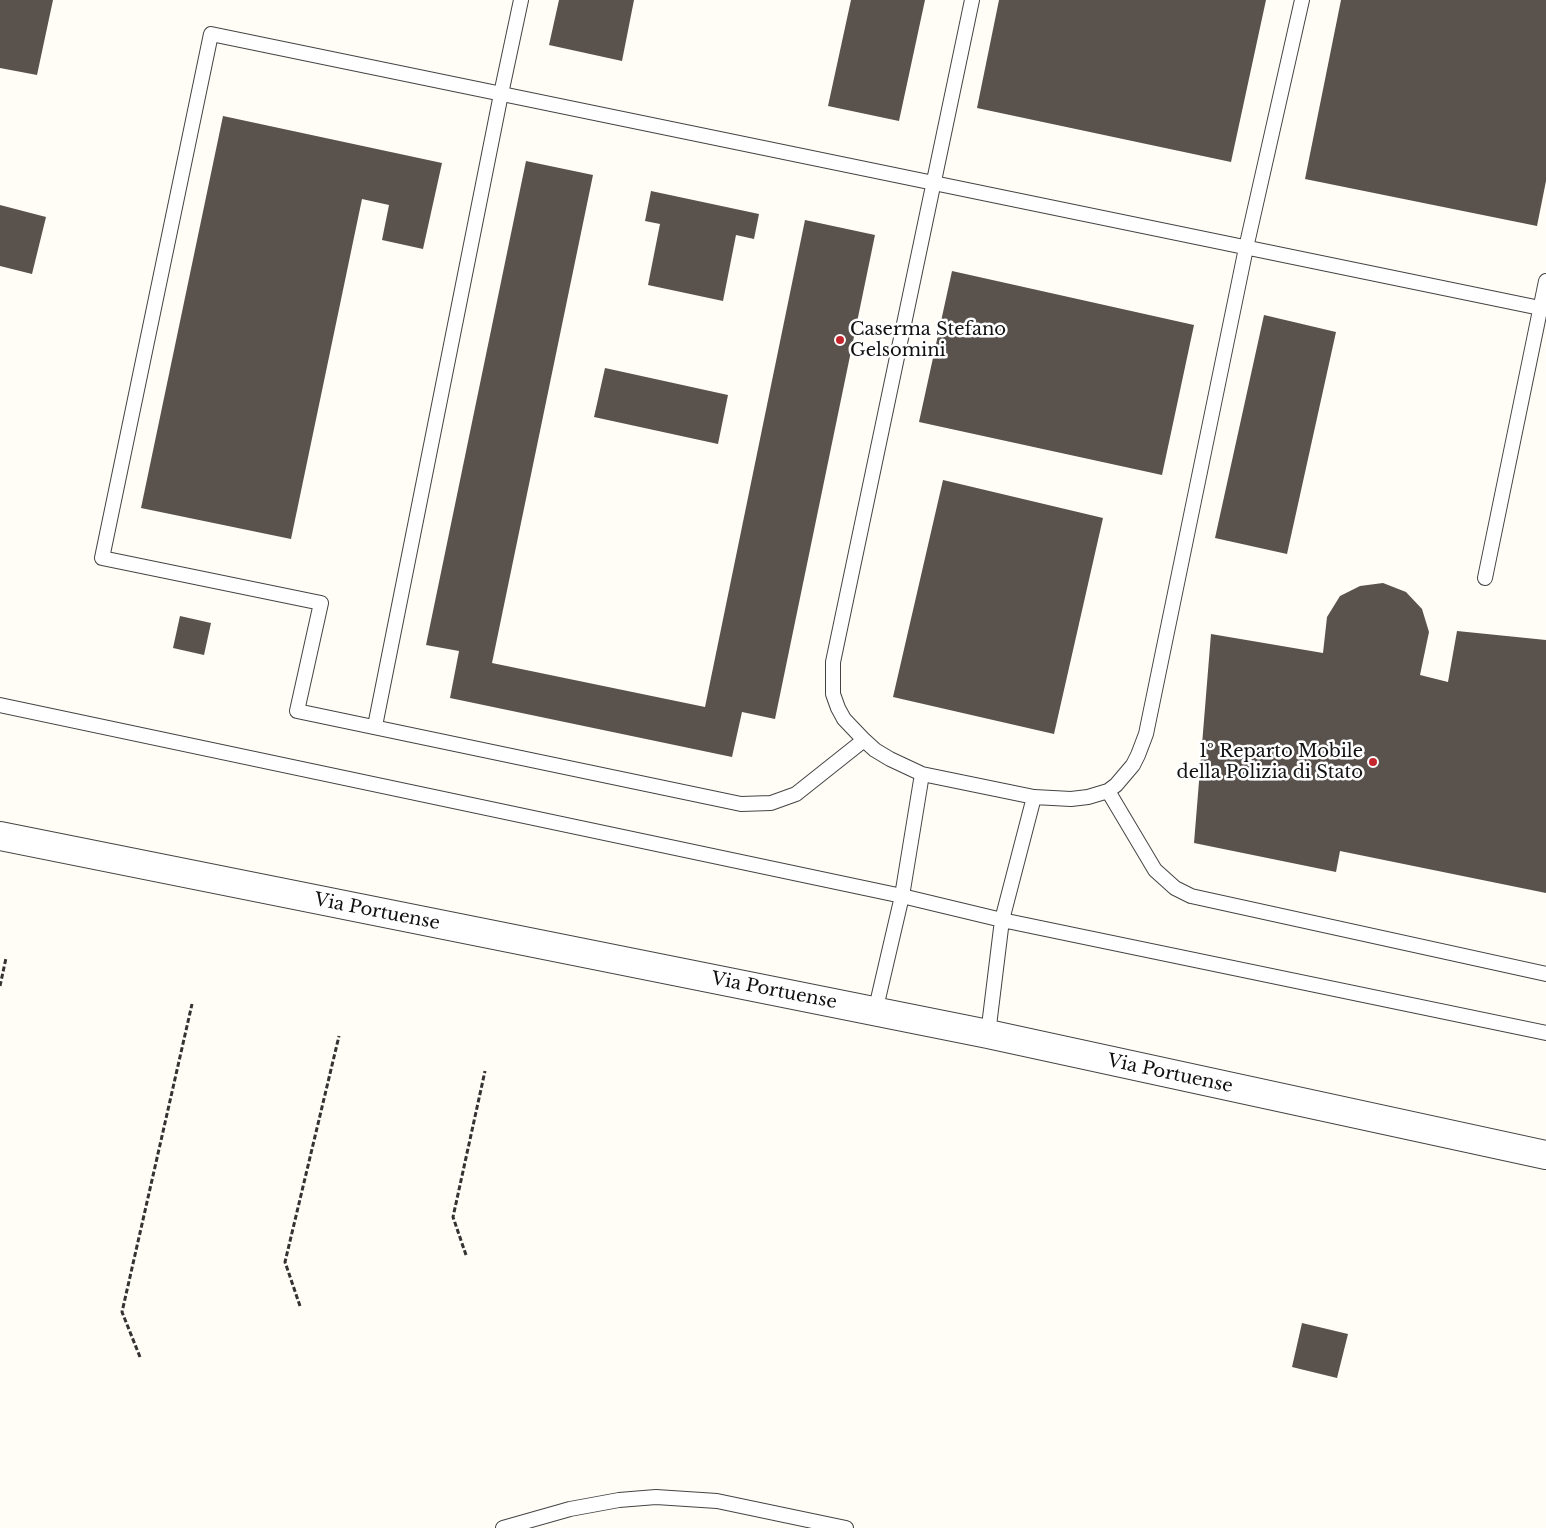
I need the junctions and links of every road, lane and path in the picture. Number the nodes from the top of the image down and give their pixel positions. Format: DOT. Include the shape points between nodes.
graph roads {
  1 [pos="521,0"];
  2 [pos="972,0"];
  3 [pos="1302,0"];
  4 [pos="501,94"];
  5 [pos="932,183"];
  6 [pos="1246,248"];
  7 [pos="1546,281"];
  8 [pos="1540,308"];
  9 [pos="1485,578"];
  10 [pos="0,705"];
  11 [pos="375,726"];
  12 [pos="864,740"];
  13 [pos="922,774"];
  14 [pos="1108,791"];
  15 [pos="1034,797"];
  16 [pos="0,836"];
  17 [pos="902,896"];
  18 [pos="1002,920"];
  19 [pos="6,958"];
  20 [pos="1546,974"];
  21 [pos="0,986"];
  22 [pos="192,1004"];
  23 [pos="875,1012"];
  24 [pos="1546,1033"];
  25 [pos="988,1034"];
  26 [pos="339,1036"];
  27 [pos="485,1071"];
  28 [pos="1546,1155"];
  29 [pos="466,1255"];
  30 [pos="300,1306"];
  31 [pos="140,1357"];
  32 [pos="503,1528"];
  33 [pos="846,1528"];
  1 -- 4 [label="lane"];
  2 -- 5 [label="lane"];
  3 -- 6 [label="lane"];
  4 -- 5 [label="lane"];
  4 -- 11 [label="lane"];
  4 -- 11 [label="lane" via="211,34 102,558 321,603 297,711"];
  5 -- 6 [label="lane"];
  5 -- 12 [label="lane" via="833,662 833,694 838,708"];
  6 -- 8 [label="lane"];
  6 -- 14 [label="lane" via="1146,734 1133,766"];
  7 -- 8 [label="lane"];
  8 -- 9 [label="lane"];
  10 -- 17 [label="lane"];
  11 -- 12 [label="lane" via="742,804 771,803 796,794"];
  12 -- 13 [label="lane" via="890,759"];
  13 -- 15 [label="lane"];
  13 -- 17 [label="lane"];
  14 -- 15 [label="lane" via="1071,799"];
  14 -- 20 [label="lane" via="1155,870 1175,888 1191,896"];
  15 -- 18 [label="lane"];
  16 -- 23 [label="street, Via Portuense"];
  17 -- 18 [label="lane"];
  17 -- 23 [label="lane"];
  18 -- 24 [label="lane"];
  18 -- 25 [label="lane"];
  19 -- 21 [label="path"];
  22 -- 31 [label="path" via="122,1312"];
  23 -- 25 [label="street, Via Portuense"];
  25 -- 28 [label="street, Via Portuense"];
  26 -- 30 [label="path" via="285,1262"];
  27 -- 29 [label="path" via="453,1218"];
  32 -- 33 [label="lane" via="588,1506 656,1497 718,1501"];
}
